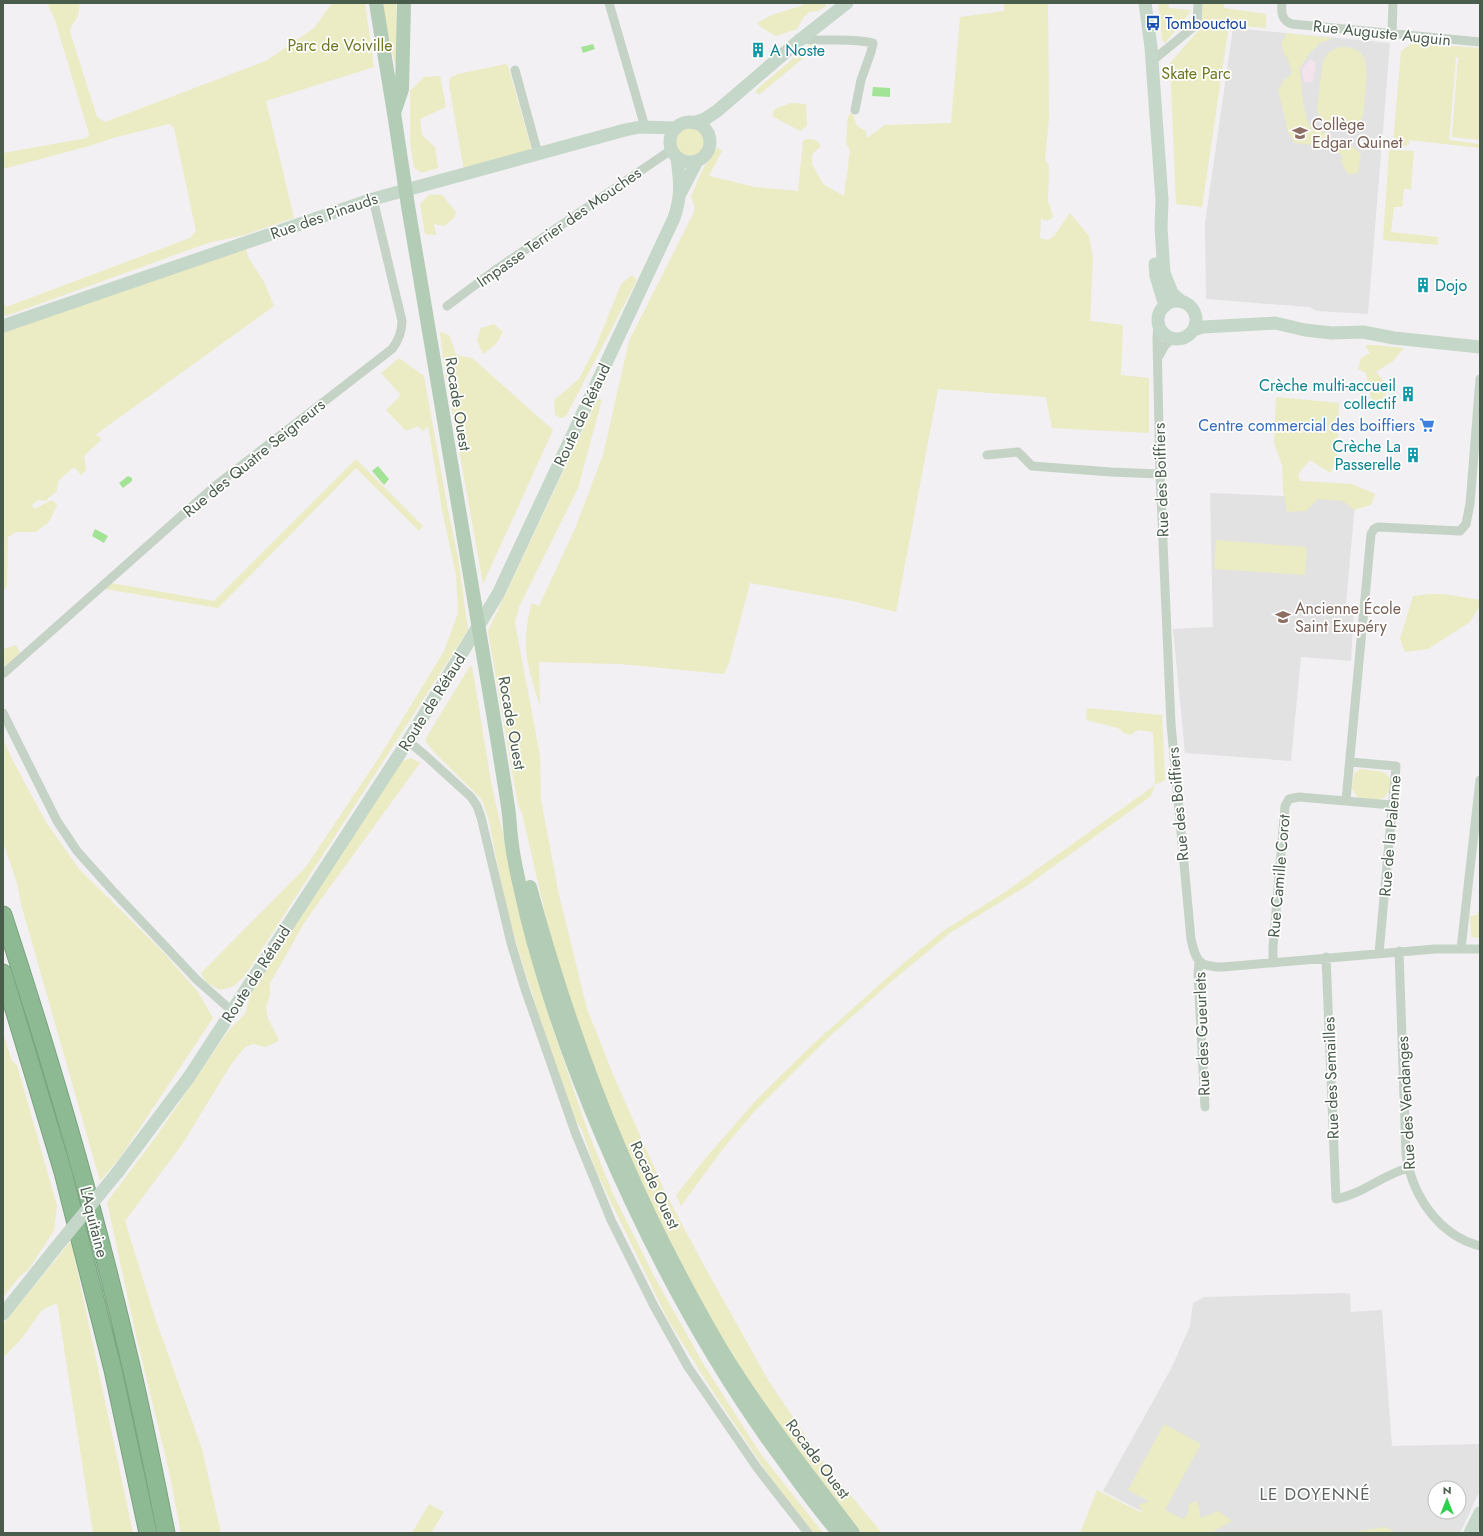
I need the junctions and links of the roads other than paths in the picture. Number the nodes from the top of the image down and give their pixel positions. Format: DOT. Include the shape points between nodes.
graph roads {
  1 [pos="369,3"];
  2 [pos="376,3"];
  3 [pos="404,3"];
  4 [pos="609,3"];
  5 [pos="847,3"];
  6 [pos="1145,3"];
  7 [pos="1198,3"];
  8 [pos="1282,3"];
  9 [pos="1393,3"];
  10 [pos="1392,33"];
  11 [pos="801,39"];
  12 [pos="1480,42"];
  13 [pos="384,51"];
  14 [pos="1152,61"];
  15 [pos="515,70"];
  16 [pos="732,99"];
  17 [pos="855,110"];
  18 [pos="394,113"];
  19 [pos="693,123"];
  20 [pos="648,127"];
  21 [pos="676,128"];
  22 [pos="709,135"];
  23 [pos="673,151"];
  24 [pos="538,154"];
  25 [pos="697,161"];
  26 [pos="680,194"];
  27 [pos="373,199"];
  28 [pos="1161,228"];
  29 [pos="1182,302"];
  30 [pos="447,306"];
  31 [pos="1165,306"];
  32 [pos="1195,314"];
  33 [pos="1158,322"];
  34 [pos="1239,324"];
  35 [pos="3,326"];
  36 [pos="1193,330"];
  37 [pos="1172,338"];
  38 [pos="1480,347"];
  39 [pos="1158,361"];
  40 [pos="1480,379"];
  41 [pos="987,455"];
  42 [pos="1160,474"];
  43 [pos="1470,504"];
  44 [pos="1480,505"];
  45 [pos="3,674"];
  46 [pos="3,713"];
  47 [pos="408,741"];
  48 [pos="1350,762"];
  49 [pos="1480,780"];
  50 [pos="1346,800"];
  51 [pos="1392,805"];
  52 [pos="509,810"];
  53 [pos="3,915"];
  54 [pos="1461,948"];
  55 [pos="1480,949"];
  56 [pos="1399,951"];
  57 [pos="1379,953"];
  58 [pos="1326,957"];
  59 [pos="1199,962"];
  60 [pos="1273,962"];
  61 [pos="3,973"];
  62 [pos="232,1011"];
  63 [pos="1205,1107"];
  64 [pos="1408,1168"];
  65 [pos="1480,1246"];
  66 [pos="3,1314"];
  67 [pos="1480,1513"];
  68 [pos="148,1533"];
  69 [pos="166,1533"];
  70 [pos="808,1533"];
  71 [pos="839,1533"];
  72 [pos="853,1533"];
  73 [pos="1470,1533"];
  1 -- 13 [label="main road"];
  2 -- 13 [label="main road, Rocade Ouest"];
  3 -- 18 [label="main road" via="402,89"];
  4 -- 20 [label="street"];
  5 -- 11 [label="main road"];
  6 -- 14 [label="main road"];
  7 -- 14 [label="street" via="1197,24"];
  8 -- 10 [label="street, Rue Auguste Auguin" via="1282,16 1292,24"];
  9 -- 10 [label="street"];
  10 -- 12 [label="street, Rue Auguste Auguin"];
  11 -- 16 [label="main road"];
  11 -- 17 [label="street" via="858,40 873,43"];
  13 -- 18 [label="main road, Rocade Ouest"];
  14 -- 28 [label="main road" via="1162,200"];
  15 -- 24 [label="street"];
  16 -- 19 [label="main road" via="710,116"];
  16 -- 22 [label="main road" via="714,123"];
  18 -- 52 [label="main road, Rocade Ouest, bridge"];
  19 -- 21 [label="main road" via="682,124"];
  19 -- 22 [label="main road" via="701,126"];
  20 -- 21 [label="main road, Rue des Pinauds"];
  20 -- 23 [label="main road" via="661,135"];
  20 -- 24 [label="main road, Rue des Pinauds" via="625,130"];
  21 -- 23 [label="main road" via="671,137"];
  22 -- 25 [label="main road" via="709,149 703,158"];
  23 -- 25 [label="main road" via="687,162"];
  23 -- 26 [label="main road"];
  23 -- 30 [label="street, Impasse Terrier des Mouches" via="494,271"];
  24 -- 27 [label="main road, Rue des Pinauds"];
  25 -- 26 [label="main road"];
  26 -- 47 [label="main road, Route de Rétaud" via="674,218 498,594"];
  27 -- 35 [label="main road, Rue des Pinauds"];
  27 -- 45 [label="street, Rue des Quatre Seigneurs" via="402,321 397,342 215,486"];
  28 -- 29 [label="main road" via="1164,273 1172,293"];
  28 -- 31 [label="main road" via="1155,267 1158,287"];
  29 -- 31 [label="main road" via="1171,302"];
  29 -- 32 [label="main road"];
  31 -- 33 [label="main road" via="1159,314"];
  32 -- 34 [label="main road"];
  32 -- 36 [label="main road" via="1196,323"];
  33 -- 37 [label="main road" via="1163,333"];
  33 -- 39 [label="street, Rue des Boiffiers"];
  34 -- 36 [label="main road"];
  34 -- 38 [label="main road" via="1275,323 1361,340 1394,338"];
  36 -- 37 [label="main road" via="1182,339"];
  37 -- 39 [label="street, Rue des Boiffiers" via="1161,350"];
  39 -- 42 [label="street, Rue des Boiffiers"];
  40 -- 43 [label="street"];
  41 -- 42 [label="street" via="1018,452 1032,466"];
  42 -- 59 [label="street, Rue des Boiffiers" via="1171,724 1191,938"];
  43 -- 44 [label="street"];
  43 -- 48 [label="street" via="1466,524 1460,531 1385,526 1374,529 1371,534"];
  46 -- 62 [label="street" via="58,821 77,851 198,980"];
  47 -- 62 [label="main road, Route de Rétaud"];
  47 -- 70 [label="street" via="471,797 477,806 511,943 574,1132 647,1294 688,1367 732,1433"];
  48 -- 50 [label="street"];
  48 -- 51 [label="street, Rue de la Palenne" via="1396,766"];
  49 -- 54 [label="street"];
  50 -- 51 [label="street, Rue Camille Corot"];
  50 -- 60 [label="street, Rue Camille Corot" via="1292,797 1287,802"];
  51 -- 57 [label="street, Rue de la Palenne"];
  52 -- 71 [label="main road, Rocade Ouest" via="518,877 543,972 566,1046 625,1189 646,1235 725,1376 759,1428"];
  52 -- 72 [label="main road, Rocade Ouest" via="539,921 575,1037 638,1193 697,1308 728,1360 771,1426"];
  53 -- 69 [label="highway, L'Aquitaine" via="33,1006 81,1170 131,1366"];
  54 -- 55 [label="street"];
  54 -- 56 [label="street"];
  56 -- 57 [label="street"];
  56 -- 64 [label="street, Rue des Vendanges"];
  57 -- 58 [label="street"];
  58 -- 60 [label="street"];
  58 -- 64 [label="street, Rue des Semailles" via="1336,1199 1352,1195"];
  59 -- 60 [label="street" via="1210,966"];
  59 -- 63 [label="street, Rue des Gueurlets" via="1198,987"];
  61 -- 68 [label="highway, L'Aquitaine" via="65,1180 113,1370"];
  62 -- 66 [label="main road, Route de Rétaud, bridge" via="189,1077 117,1173"];
  64 -- 65 [label="street, Rue des Vendanges" via="1416,1190 1433,1216 1458,1236"];
  67 -- 73 [label="main road"];
}
